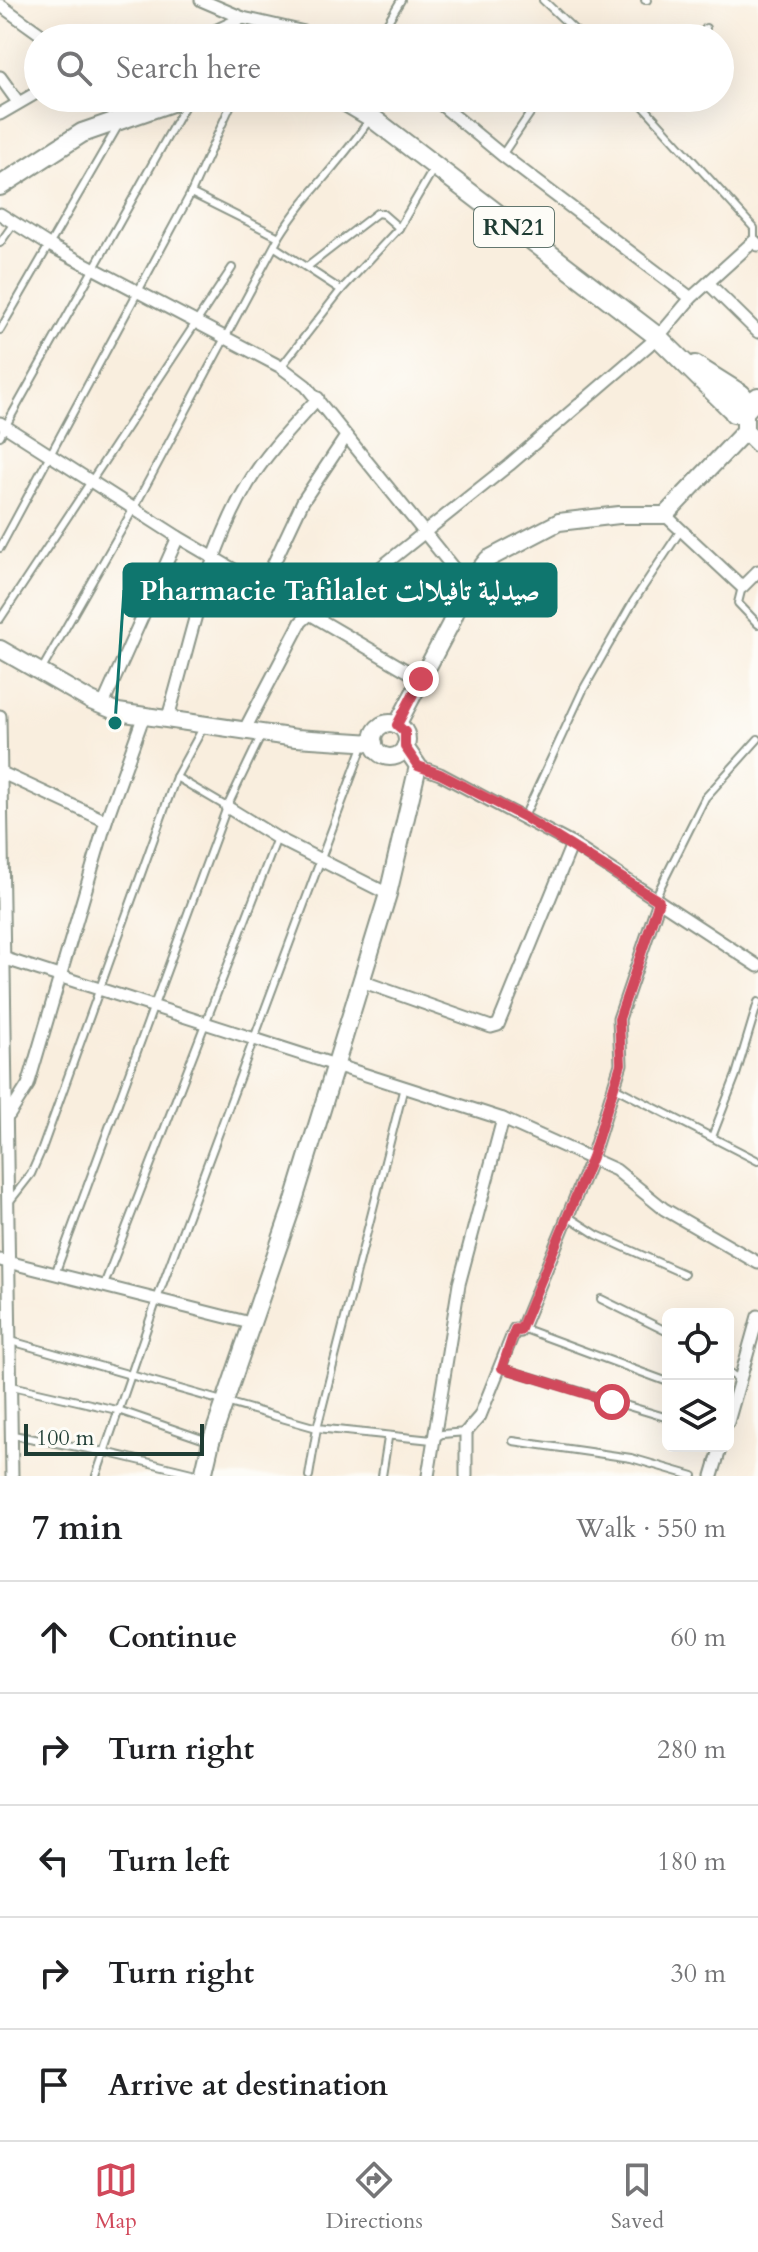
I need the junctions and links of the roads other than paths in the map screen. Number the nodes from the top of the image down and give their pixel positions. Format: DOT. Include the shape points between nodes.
graph roads {
  1 [pos="201,0"];
  2 [pos="401,0"];
  3 [pos="543,0"];
  4 [pos="0,5"];
  5 [pos="243,18"];
  6 [pos="26,24"];
  7 [pos="230,24"];
  8 [pos="269,24"];
  9 [pos="386,24"];
  10 [pos="568,24"];
  11 [pos="0,77"];
  12 [pos="24,99"];
  13 [pos="18,102"];
  14 [pos="139,112"];
  15 [pos="181,112"];
  16 [pos="228,112"];
  17 [pos="363,112"];
  18 [pos="450,112"];
  19 [pos="531,112"];
  20 [pos="649,112"];
  21 [pos="0,114"];
  22 [pos="123,117"];
  23 [pos="371,117"];
  24 [pos="502,155"];
  25 [pos="435,165"];
  26 [pos="0,186"];
  27 [pos="191,193"];
  28 [pos="0,214"];
  29 [pos="14,223"];
  30 [pos="399,228"];
  31 [pos="279,237"];
  32 [pos="0,243"];
  33 [pos="756,243"];
  34 [pos="49,245"];
  35 [pos="275,247"];
  36 [pos="307,267"];
  37 [pos="232,268"];
  38 [pos="94,269"];
  39 [pos="708,283"];
  40 [pos="341,290"];
  41 [pos="138,293"];
  42 [pos="691,298"];
  43 [pos="198,324"];
  44 [pos="0,330"];
  45 [pos="758,332"];
  46 [pos="658,337"];
  47 [pos="225,339"];
  48 [pos="281,367"];
  49 [pos="318,398"];
  50 [pos="746,403"];
  51 [pos="2,428"];
  52 [pos="345,438"];
  53 [pos="758,444"];
  54 [pos="51,456"];
  55 [pos="92,482"];
  56 [pos="134,508"];
  57 [pos="665,515"];
  58 [pos="681,530"];
  59 [pos="424,532"];
  60 [pos="178,537"];
  61 [pos="0,548"];
  62 [pos="214,559"];
  63 [pos="758,571"];
  64 [pos="467,585"];
  65 [pos="263,586"];
  66 [pos="742,587"];
  67 [pos="311,613"];
  68 [pos="0,619"];
  69 [pos="758,624"];
  70 [pos="0,649"];
  71 [pos="41,671"];
  72 [pos="421,679"];
  73 [pos="102,707"];
  74 [pos="144,715"];
  75 [pos="0,716"];
  76 [pos="168,717"];
  77 [pos="206,723"];
  78 [pos="397,725"];
  79 [pos="254,730"];
  80 [pos="758,739"];
  81 [pos="369,743"];
  82 [pos="405,747"];
  83 [pos="418,766"];
  84 [pos="1,772"];
  85 [pos="176,777"];
  86 [pos="227,807"];
  87 [pos="524,817"];
  88 [pos="106,821"];
  89 [pos="277,838"];
  90 [pos="572,844"];
  91 [pos="2,847"];
  92 [pos="322,861"];
  93 [pos="388,894"];
  94 [pos="657,899"];
  95 [pos="6,959"];
  96 [pos="758,966"];
  97 [pos="62,978"];
  98 [pos="361,981"];
  99 [pos="102,990"];
  100 [pos="758,1002"];
  101 [pos="152,1005"];
  102 [pos="205,1024"];
  103 [pos="255,1039"];
  104 [pos="334,1066"];
  105 [pos="612,1086"];
  106 [pos="404,1087"];
  107 [pos="9,1115"];
  108 [pos="503,1119"];
  109 [pos="712,1137"];
  110 [pos="592,1157"];
  111 [pos="758,1161"];
  112 [pos="10,1201"];
  113 [pos="569,1217"];
  114 [pos="5,1262"];
  115 [pos="758,1263"];
  116 [pos="55,1274"];
  117 [pos="684,1274"];
  118 [pos="104,1285"];
  119 [pos="157,1299"];
  120 [pos="601,1299"];
  121 [pos="758,1316"];
  122 [pos="254,1324"];
  123 [pos="522,1328"];
  124 [pos="662,1329"];
  125 [pos="11,1341"];
  126 [pos="502,1368"];
  127 [pos="130,1373"];
  128 [pos="734,1376"];
  129 [pos="739,1379"];
  130 [pos="663,1380"];
  131 [pos="12,1386"];
  132 [pos="734,1399"];
  133 [pos="225,1404"];
  134 [pos="121,1411"];
  135 [pos="662,1416"];
  136 [pos="317,1428"];
  137 [pos="466,1432"];
  138 [pos="13,1435"];
  139 [pos="388,1438"];
  140 [pos="432,1440"];
  141 [pos="513,1441"];
  142 [pos="211,1442"];
  143 [pos="105,1452"];
  144 [pos="719,1452"];
  145 [pos="12,1476"];
  146 [pos="96,1476"];
  147 [pos="203,1476"];
  148 [pos="309,1476"];
  149 [pos="382,1476"];
  150 [pos="428,1476"];
  151 [pos="466,1476"];
  152 [pos="693,1476"];
  153 [pos="712,1476"];
  1 -- 5 [label="street"];
  2 -- 9 [label="lane"];
  3 -- 10 [label="lane"];
  4 -- 6 [label="street"];
  5 -- 7 [label="street"];
  5 -- 8 [label="street"];
  11 -- 13 [label="street"];
  12 -- 13 [label="street"];
  13 -- 21 [label="street"];
  14 -- 22 [label="main road"];
  15 -- 38 [label="lane"];
  16 -- 27 [label="lane"];
  17 -- 23 [label="main road, RN21"];
  18 -- 24 [label="street"];
  19 -- 24 [label="lane"];
  20 -- 33 [label="lane" via="754,228"];
  22 -- 26 [label="main road" via="82,133"];
  22 -- 34 [label="lane"];
  23 -- 25 [label="main road, RN21"];
  23 -- 31 [label="lane"];
  24 -- 42 [label="street"];
  25 -- 30 [label="lane"];
  25 -- 46 [label="main road, RN21"];
  27 -- 31 [label="lane"];
  27 -- 41 [label="lane"];
  28 -- 29 [label="street"];
  29 -- 32 [label="lane"];
  29 -- 34 [label="street"];
  30 -- 36 [label="lane" via="377,213"];
  30 -- 40 [label="lane"];
  31 -- 35 [label="lane"];
  33 -- 39 [label="street"];
  34 -- 38 [label="street"];
  34 -- 44 [label="lane"];
  35 -- 36 [label="lane"];
  35 -- 47 [label="lane"];
  36 -- 40 [label="lane"];
  37 -- 43 [label="lane"];
  38 -- 41 [label="street"];
  38 -- 51 [label="lane"];
  39 -- 42 [label="street"];
  39 -- 45 [label="street"];
  40 -- 48 [label="lane"];
  41 -- 43 [label="street"];
  41 -- 54 [label="lane"];
  42 -- 46 [label="street"];
  43 -- 47 [label="street"];
  43 -- 55 [label="lane"];
  46 -- 50 [label="main road, RN21" via="695,376"];
  46 -- 59 [label="street"];
  47 -- 48 [label="street"];
  47 -- 56 [label="lane"];
  48 -- 49 [label="street"];
  49 -- 52 [label="street"];
  49 -- 62 [label="street" via="249,482"];
  50 -- 53 [label="street"];
  50 -- 57 [label="street"];
  51 -- 54 [label="street"];
  52 -- 59 [label="street"];
  52 -- 65 [label="street" via="303,501"];
  54 -- 55 [label="street"];
  54 -- 61 [label="lane"];
  55 -- 56 [label="street"];
  55 -- 68 [label="lane"];
  56 -- 60 [label="street"];
  56 -- 71 [label="lane"];
  57 -- 58 [label="street"];
  57 -- 64 [label="street" via="559,522 488,559"];
  58 -- 66 [label="street"];
  58 -- 87 [label="lane" via="584,688"];
  59 -- 64 [label="street"];
  59 -- 67 [label="street" via="331,607"];
  60 -- 62 [label="street"];
  60 -- 73 [label="street"];
  62 -- 65 [label="street"];
  62 -- 76 [label="street"];
  63 -- 66 [label="street"];
  64 -- 72 [label="street"];
  65 -- 67 [label="street"];
  66 -- 69 [label="lane" via="738,603"];
  67 -- 72 [label="street"];
  67 -- 79 [label="street" via="301,622"];
  70 -- 71 [label="street"];
  71 -- 73 [label="street"];
  72 -- 78 [label="street"];
  73 -- 74 [label="street"];
  74 -- 76 [label="street"];
  74 -- 88 [label="street"];
  75 -- 84 [label="street"];
  76 -- 77 [label="street"];
  77 -- 79 [label="street"];
  77 -- 85 [label="lane"];
  78 -- 81 [label="street" via="380,727"];
  78 -- 82 [label="street" via="407,737"];
  79 -- 81 [label="street"];
  79 -- 86 [label="lane"];
  80 -- 94 [label="lane" via="699,808"];
  81 -- 82 [label="street" via="388,757"];
  81 -- 92 [label="lane"];
  82 -- 83 [label="street"];
  83 -- 87 [label="street"];
  83 -- 93 [label="street"];
  84 -- 88 [label="street"];
  84 -- 91 [label="street"];
  85 -- 86 [label="lane"];
  85 -- 99 [label="lane"];
  86 -- 89 [label="street"];
  86 -- 101 [label="lane"];
  87 -- 90 [label="street"];
  88 -- 97 [label="street"];
  89 -- 92 [label="street"];
  89 -- 102 [label="lane"];
  90 -- 94 [label="street"];
  90 -- 98 [label="street" via="498,1025 491,1027"];
  91 -- 95 [label="street"];
  92 -- 93 [label="street"];
  92 -- 103 [label="lane"];
  93 -- 98 [label="street"];
  94 -- 96 [label="street"];
  94 -- 105 [label="street" via="619,1019 622,1056"];
  95 -- 97 [label="street"];
  95 -- 107 [label="street"];
  97 -- 99 [label="street"];
  97 -- 107 [label="street" via="28,1085"];
  98 -- 104 [label="street"];
  99 -- 101 [label="street"];
  99 -- 112 [label="lane" via="42,1149"];
  100 -- 109 [label="lane"];
  101 -- 102 [label="street"];
  101 -- 116 [label="lane"];
  102 -- 103 [label="street"];
  102 -- 118 [label="lane"];
  103 -- 104 [label="street"];
  103 -- 119 [label="lane"];
  104 -- 106 [label="street"];
  104 -- 122 [label="street"];
  105 -- 109 [label="lane"];
  105 -- 110 [label="street"];
  106 -- 108 [label="street"];
  106 -- 136 [label="lane"];
  107 -- 112 [label="street"];
  108 -- 110 [label="street"];
  108 -- 140 [label="street" via="459,1284"];
  109 -- 111 [label="lane"];
  110 -- 113 [label="street"];
  110 -- 115 [label="street" via="672,1215"];
  112 -- 114 [label="street"];
  113 -- 117 [label="lane"];
  113 -- 123 [label="street"];
  114 -- 116 [label="street"];
  114 -- 125 [label="street"];
  116 -- 118 [label="street"];
  118 -- 119 [label="street"];
  119 -- 122 [label="street"];
  119 -- 127 [label="lane"];
  120 -- 124 [label="lane"];
  121 -- 129 [label="street"];
  122 -- 133 [label="street"];
  123 -- 126 [label="street" via="515,1329"];
  123 -- 130 [label="lane"];
  125 -- 127 [label="lane"];
  125 -- 131 [label="street"];
  126 -- 135 [label="lane"];
  126 -- 137 [label="street" via="480,1416"];
  127 -- 133 [label="lane"];
  127 -- 134 [label="lane"];
  128 -- 129 [label="lane"];
  129 -- 132 [label="street"];
  131 -- 134 [label="lane"];
  131 -- 138 [label="street"];
  133 -- 136 [label="lane"];
  133 -- 142 [label="street"];
  134 -- 142 [label="lane"];
  134 -- 143 [label="lane"];
  136 -- 139 [label="lane"];
  136 -- 148 [label="lane"];
  137 -- 140 [label="lane"];
  137 -- 151 [label="street"];
  138 -- 143 [label="lane"];
  138 -- 145 [label="street"];
  139 -- 140 [label="lane"];
  139 -- 149 [label="lane"];
  140 -- 150 [label="street"];
  141 -- 152 [label="lane" via="631,1458"];
  142 -- 147 [label="street"];
  143 -- 146 [label="lane"];
  143 -- 147 [label="lane"];
  144 -- 153 [label="street"];
}
